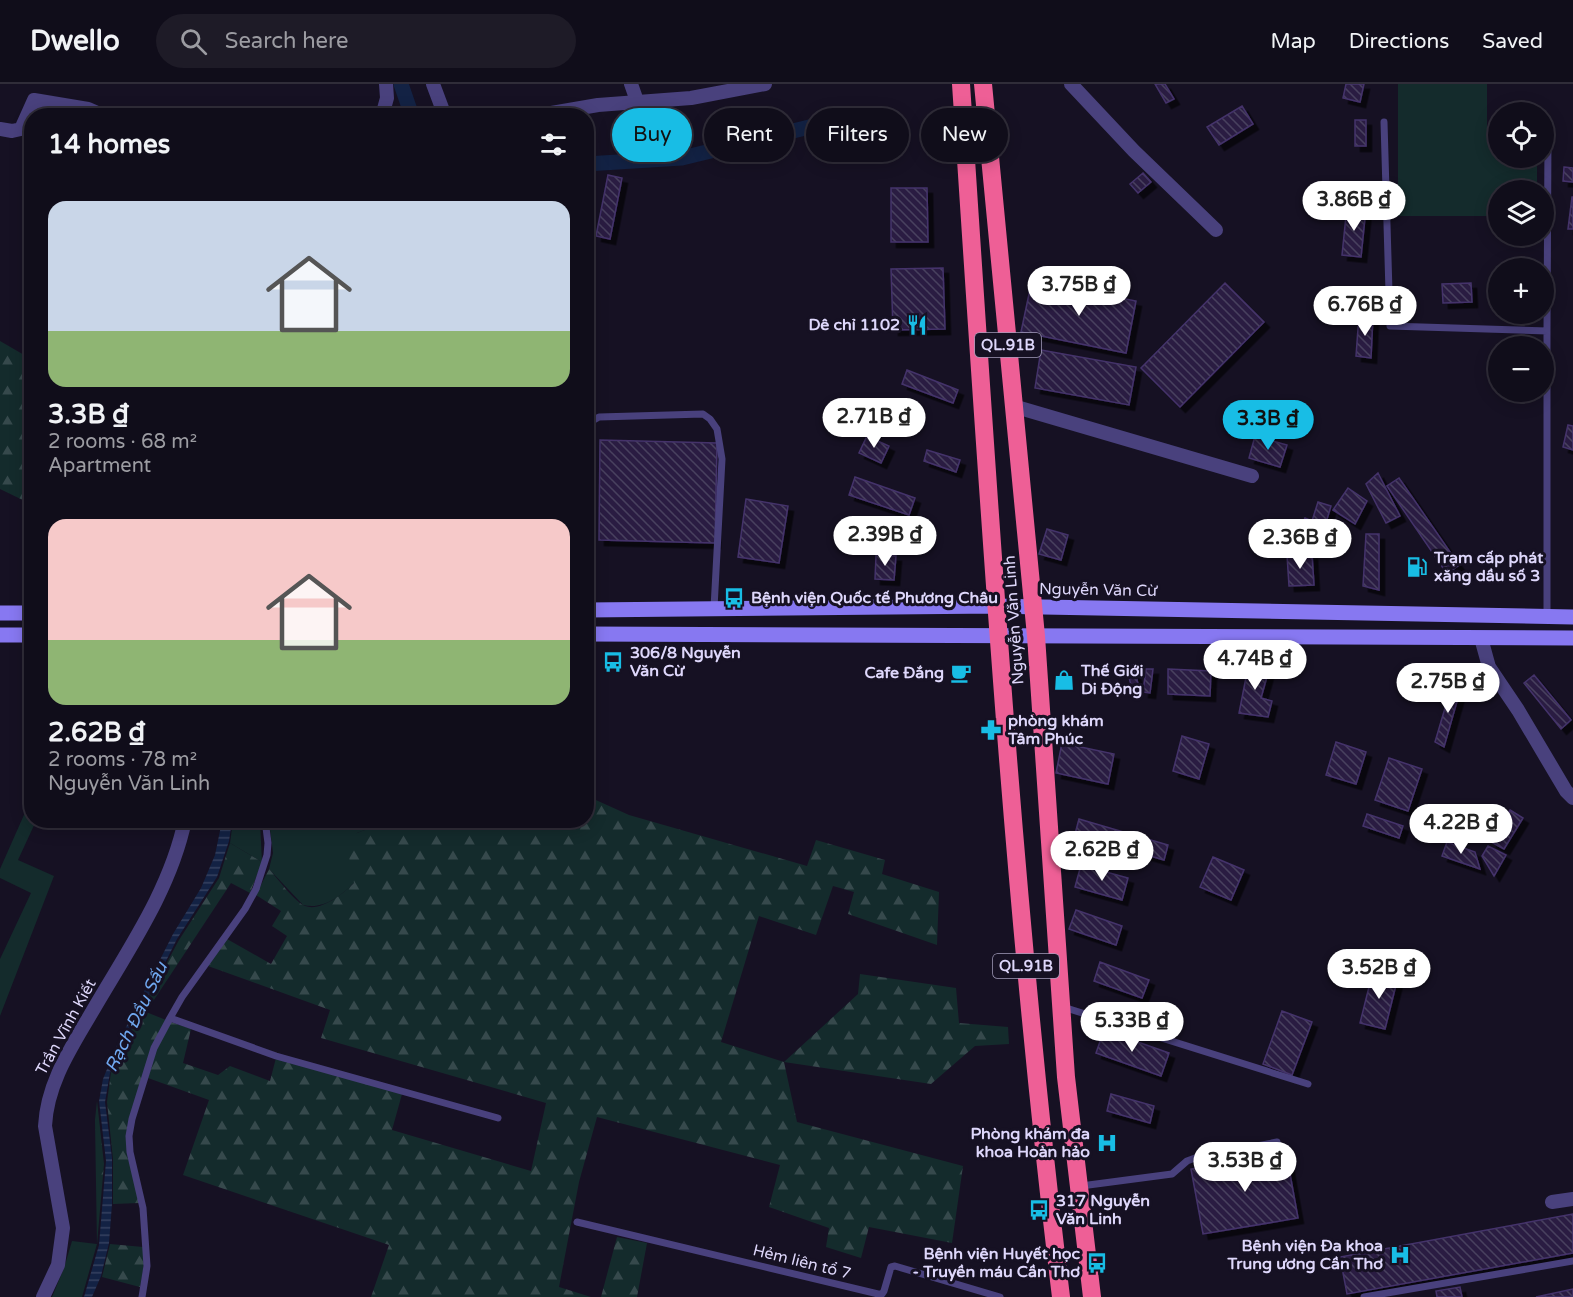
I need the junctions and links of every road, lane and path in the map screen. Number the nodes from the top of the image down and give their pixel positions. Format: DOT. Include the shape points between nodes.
graph roads {
  1 [pos="386,84"];
  2 [pos="433,84"];
  3 [pos="632,84"];
  4 [pos="765,84"];
  5 [pos="961,84"];
  6 [pos="983,84"];
  7 [pos="1071,84"];
  8 [pos="637,101"];
  9 [pos="30,108"];
  10 [pos="82,108"];
  11 [pos="384,108"];
  12 [pos="442,108"];
  13 [pos="589,108"];
  14 [pos="24,122"];
  15 [pos="1384,122"];
  16 [pos="0,129"];
  17 [pos="1548,168"];
  18 [pos="1216,230"];
  19 [pos="1547,332"];
  20 [pos="1013,406"];
  21 [pos="594,420"];
  22 [pos="1252,476"];
  23 [pos="996,606"];
  24 [pos="1034,607"];
  25 [pos="714,609"];
  26 [pos="594,610"];
  27 [pos="0,613"];
  28 [pos="24,613"];
  29 [pos="1547,617"];
  30 [pos="1573,617"];
  31 [pos="594,634"];
  32 [pos="0,635"];
  33 [pos="24,635"];
  34 [pos="998,635"];
  35 [pos="1036,636"];
  36 [pos="1481,638"];
  37 [pos="1573,638"];
  38 [pos="1573,798"];
  39 [pos="183,828"];
  40 [pos="266,828"];
  41 [pos="1060,1006"];
  42 [pos="170,1018"];
  43 [pos="1308,1084"];
  44 [pos="498,1118"];
  45 [pos="1277,1142"];
  46 [pos="1078,1186"];
  47 [pos="1573,1199"];
  48 [pos="1552,1202"];
  49 [pos="577,1222"];
  50 [pos="1573,1261"];
  51 [pos="43,1297"];
  52 [pos="142,1297"];
  53 [pos="1000,1297"];
  54 [pos="1061,1297"];
  55 [pos="1092,1297"];
  56 [pos="1364,1297"];
  1 -- 11 [label="street"];
  2 -- 12 [label="street"];
  3 -- 8 [label="street"];
  4 -- 8 [label="street" via="692,98"];
  5 -- 23 [label="highway, Nguyễn Văn Linh / QL.91B"];
  6 -- 20 [label="highway, Nguyễn Văn Linh / QL.91B"];
  7 -- 18 [label="street"];
  8 -- 13 [label="street"];
  9 -- 10 [label="street" via="34,100"];
  14 -- 16 [label="street" via="21,129"];
  15 -- 19 [label="lane" via="1390,326"];
  17 -- 19 [label="lane"];
  19 -- 29 [label="lane"];
  20 -- 22 [label="street"];
  20 -- 24 [label="highway, Nguyễn Văn Linh / QL.91B"];
  21 -- 25 [label="lane" via="703,414 717,429 722,459"];
  23 -- 24 [label="main road, Nguyễn Văn Cừ"];
  23 -- 25 [label="main road, Nguyễn Văn Cừ"];
  23 -- 34 [label="highway, Nguyễn Văn Linh / QL.91B"];
  24 -- 29 [label="main road, Nguyễn Văn Cừ"];
  24 -- 35 [label="highway, Nguyễn Văn Linh / QL.91B"];
  25 -- 26 [label="main road, Nguyễn Văn Cừ"];
  27 -- 28 [label="main road"];
  29 -- 30 [label="main road, Nguyễn Văn Cừ"];
  31 -- 34 [label="main road"];
  32 -- 33 [label="main road"];
  34 -- 35 [label="main road"];
  34 -- 54 [label="highway, Nguyễn Văn Linh / QL.91B" via="1038,1103"];
  35 -- 36 [label="main road"];
  35 -- 41 [label="highway, Nguyễn Văn Linh / QL.91B"];
  36 -- 37 [label="main road"];
  36 -- 38 [label="street" via="1489,668"];
  39 -- 51 [label="street, Trần Vĩnh Kiết" via="152,908 67,1055 49,1094 45,1126 63,1228 58,1265"];
  40 -- 42 [label="lane" via="265,866 256,889"];
  41 -- 43 [label="lane"];
  41 -- 46 [label="highway, Nguyễn Văn Linh / QL.91B"];
  42 -- 44 [label="lane" via="276,1056"];
  42 -- 52 [label="lane" via="154,1048 129,1136 143,1208 147,1266"];
  45 -- 46 [label="lane" via="1195,1158 1172,1174"];
  46 -- 55 [label="highway, Nguyễn Văn Linh / QL.91B"];
  47 -- 48 [label="street"];
  49 -- 53 [label="lane, Hẻm liên tổ 7" via="878,1294 884,1291 895,1266"];
  50 -- 56 [label="lane"];
}
